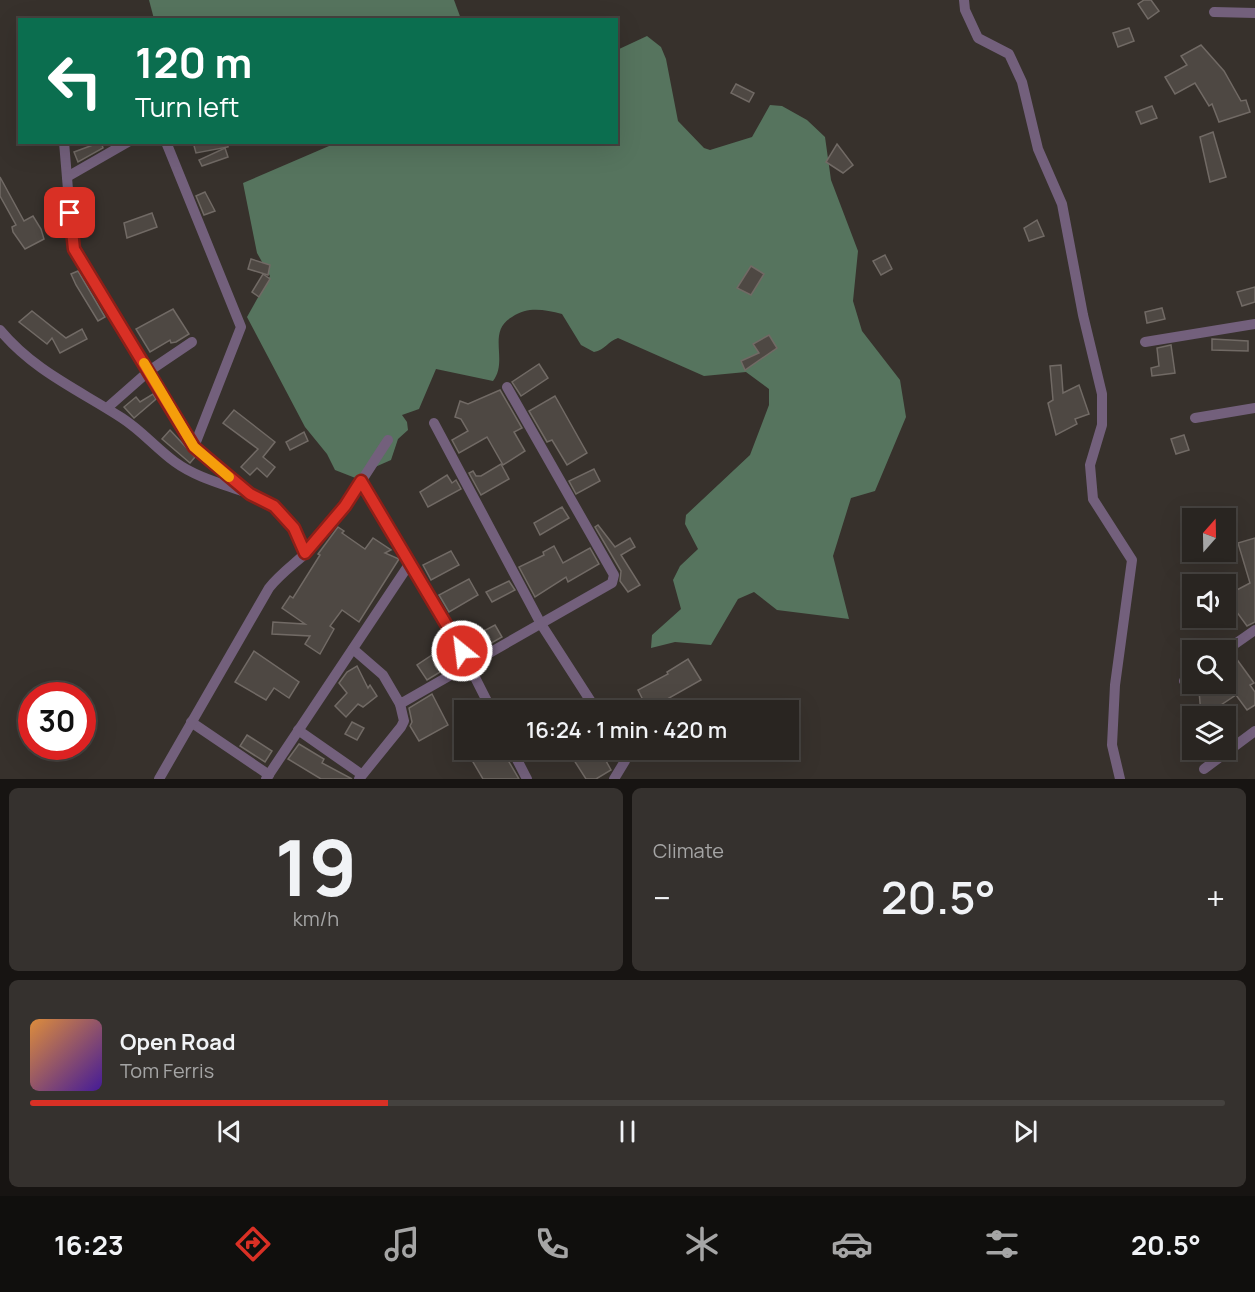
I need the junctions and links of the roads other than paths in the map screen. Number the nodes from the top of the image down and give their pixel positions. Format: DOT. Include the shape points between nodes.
graph roads {
  1 [pos="964,0"];
  2 [pos="1214,12"];
  3 [pos="1255,12"];
  4 [pos="64,144"];
  5 [pos="125,144"];
  6 [pos="167,144"];
  7 [pos="67,177"];
  8 [pos="1255,324"];
  9 [pos="0,330"];
  10 [pos="192,342"];
  11 [pos="1145,342"];
  12 [pos="149,371"];
  13 [pos="507,387"];
  14 [pos="107,408"];
  15 [pos="1255,408"];
  16 [pos="1195,418"];
  17 [pos="434,423"];
  18 [pos="388,440"];
  19 [pos="194,447"];
  20 [pos="361,481"];
  21 [pos="250,494"];
  22 [pos="305,553"];
  23 [pos="410,563"];
  24 [pos="541,624"];
  25 [pos="1255,630"];
  26 [pos="1236,644"];
  27 [pos="353,649"];
  28 [pos="469,666"];
  29 [pos="486,700"];
  30 [pos="590,700"];
  31 [pos="400,704"];
  32 [pos="191,722"];
  33 [pos="298,730"];
  34 [pos="1255,731"];
  35 [pos="517,760"];
  36 [pos="625,760"];
  37 [pos="1203,769"];
  38 [pos="360,776"];
  39 [pos="268,777"];
  40 [pos="159,779"];
  41 [pos="527,779"];
  42 [pos="614,779"];
  43 [pos="1120,779"];
  1 -- 43 [label="street" via="978,38 1009,54 1022,82 1038,149 1062,204 1102,394 1102,425 1090,465 1093,499 1132,560 1115,685 1112,745"];
  2 -- 3 [label="street"];
  4 -- 7 [label="street"];
  5 -- 7 [label="street"];
  6 -- 19 [label="street" via="241,327"];
  7 -- 12 [label="street" via="74,249"];
  8 -- 11 [label="street"];
  9 -- 14 [label="street" via="52,378"];
  10 -- 12 [label="street"];
  12 -- 14 [label="street"];
  12 -- 19 [label="street"];
  13 -- 24 [label="street" via="614,574 612,583"];
  14 -- 21 [label="street" via="141,430 175,462"];
  15 -- 16 [label="street"];
  17 -- 24 [label="street"];
  18 -- 20 [label="street"];
  19 -- 21 [label="street"];
  20 -- 22 [label="street"];
  20 -- 23 [label="street"];
  21 -- 22 [label="street" via="274,506 288,521"];
  22 -- 32 [label="street" via="269,588"];
  23 -- 27 [label="street"];
  23 -- 28 [label="street"];
  24 -- 28 [label="street"];
  24 -- 30 [label="street"];
  25 -- 26 [label="street"];
  27 -- 31 [label="street" via="383,675"];
  27 -- 33 [label="street"];
  28 -- 29 [label="street"];
  28 -- 31 [label="street"];
  31 -- 38 [label="street" via="404,721 401,727"];
  32 -- 39 [label="street"];
  32 -- 40 [label="street"];
  33 -- 38 [label="street"];
  33 -- 39 [label="street"];
  34 -- 37 [label="street"];
  35 -- 41 [label="street"];
  36 -- 42 [label="street"];
}
